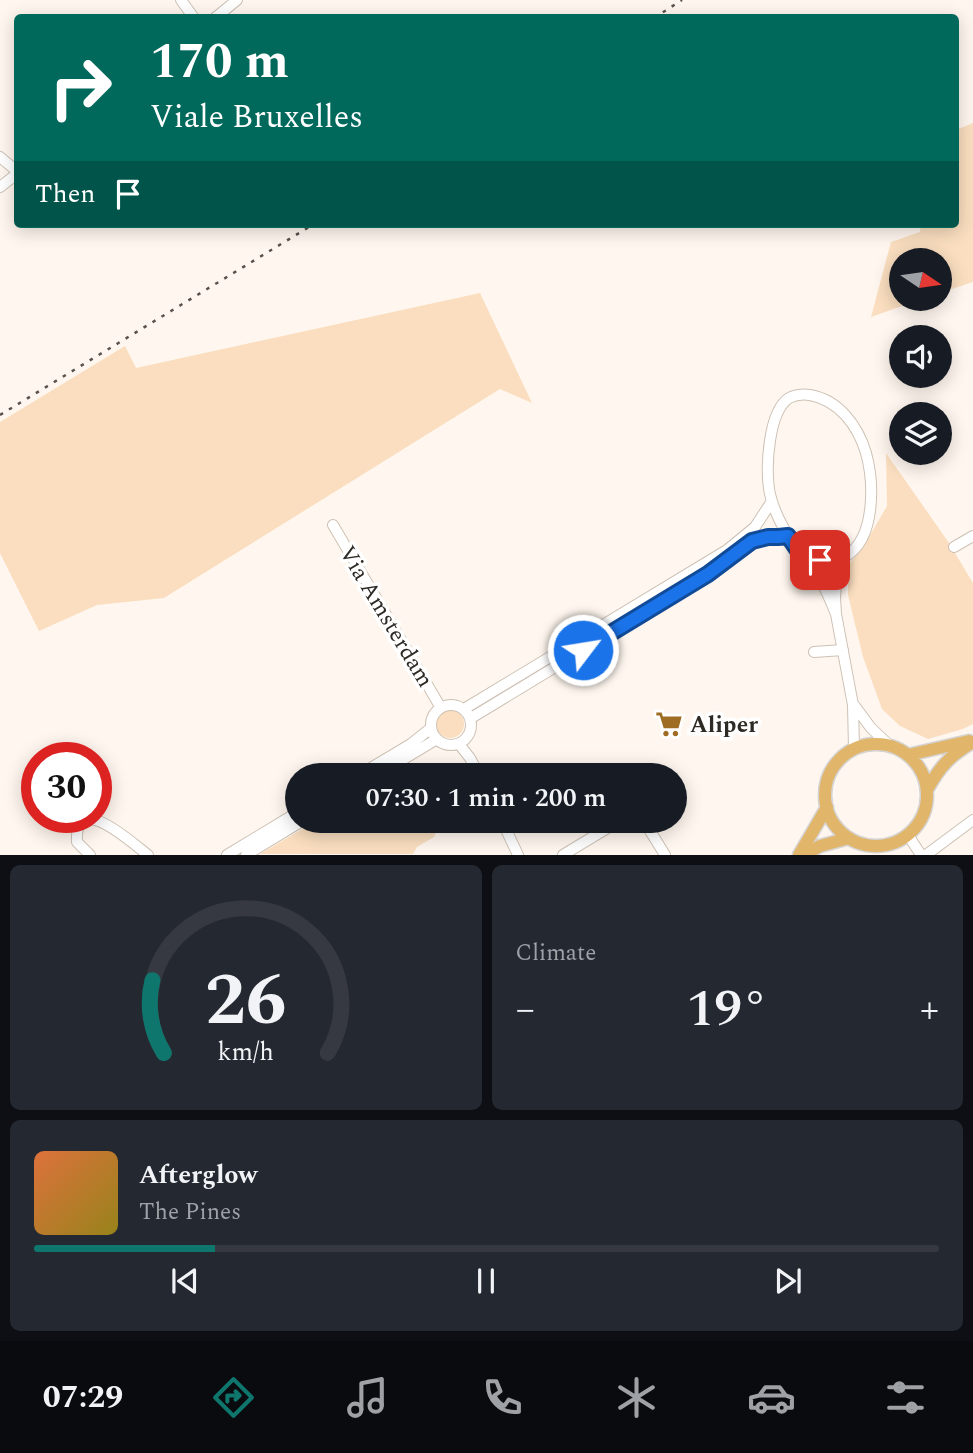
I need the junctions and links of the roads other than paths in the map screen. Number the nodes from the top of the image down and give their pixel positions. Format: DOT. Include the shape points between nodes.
graph roads {
  1 [pos="237,0"];
  2 [pos="220,14"];
  3 [pos="0,157"];
  4 [pos="14,169"];
  5 [pos="14,176"];
  6 [pos="0,187"];
  7 [pos="772,501"];
  8 [pos="333,525"];
  9 [pos="788,536"];
  10 [pos="973,536"];
  11 [pos="954,547"];
  12 [pos="845,557"];
  13 [pos="809,561"];
  14 [pos="836,614"];
  15 [pos="843,650"];
  16 [pos="814,652"];
  17 [pos="853,705"];
  18 [pos="441,708"];
  19 [pos="467,713"];
  20 [pos="431,728"];
  21 [pos="437,739"];
  22 [pos="973,741"];
  23 [pos="459,744"];
  24 [pos="889,745"];
  25 [pos="854,749"];
  26 [pos="908,755"];
  27 [pos="379,763"];
  28 [pos="397,763"];
  29 [pos="473,763"];
  30 [pos="927,790"];
  31 [pos="827,807"];
  32 [pos="285,820"];
  33 [pos="973,820"];
  34 [pos="285,831"];
  35 [pos="508,833"];
  36 [pos="599,833"];
  37 [pos="651,833"];
  38 [pos="908,835"];
  39 [pos="849,838"];
  40 [pos="90,855"];
  41 [pos="148,855"];
  42 [pos="227,855"];
  43 [pos="246,855"];
  44 [pos="518,855"];
  45 [pos="563,855"];
  46 [pos="665,855"];
  47 [pos="799,855"];
  48 [pos="804,855"];
  49 [pos="923,855"];
  1 -- 2 [label="street"];
  3 -- 4 [label="street"];
  5 -- 6 [label="street"];
  7 -- 9 [label="street"];
  7 -- 12 [label="street" via="767,461 778,412 788,399 803,394 834,404 863,442 872,489 869,521 860,542"];
  7 -- 19 [label="street" via="755,527 727,550"];
  8 -- 18 [label="street, Via Amsterdam"];
  9 -- 13 [label="street"];
  9 -- 19 [label="street" via="752,541 694,583"];
  10 -- 11 [label="street"];
  12 -- 13 [label="street"];
  12 -- 14 [label="street" via="836,585"];
  13 -- 14 [label="street"];
  14 -- 15 [label="street"];
  15 -- 16 [label="street"];
  15 -- 17 [label="street"];
  17 -- 24 [label="street"];
  17 -- 25 [label="street"];
  18 -- 19 [label="street" via="453,705"];
  18 -- 20 [label="street"];
  19 -- 23 [label="street" via="472,727"];
  20 -- 21 [label="street"];
  20 -- 27 [label="street"];
  21 -- 23 [label="street" via="447,745"];
  21 -- 28 [label="street"];
  22 -- 26 [label="main road"];
  22 -- 30 [label="main road" via="947,760"];
  23 -- 29 [label="street"];
  24 -- 25 [label="main road"];
  24 -- 26 [label="main road"];
  25 -- 31 [label="main road" via="830,773 825,789"];
  26 -- 30 [label="main road" via="921,770"];
  30 -- 38 [label="main road" via="923,815"];
  31 -- 39 [label="main road" via="831,819"];
  31 -- 47 [label="main road"];
  32 -- 42 [label="street"];
  33 -- 49 [label="street"];
  34 -- 43 [label="street"];
  35 -- 44 [label="street"];
  36 -- 45 [label="street"];
  37 -- 46 [label="street"];
  38 -- 39 [label="main road" via="878,846"];
  38 -- 49 [label="street"];
  39 -- 48 [label="main road"];
  40 -- 41 [label="street" via="77,836 82,823 93,819"];
}
